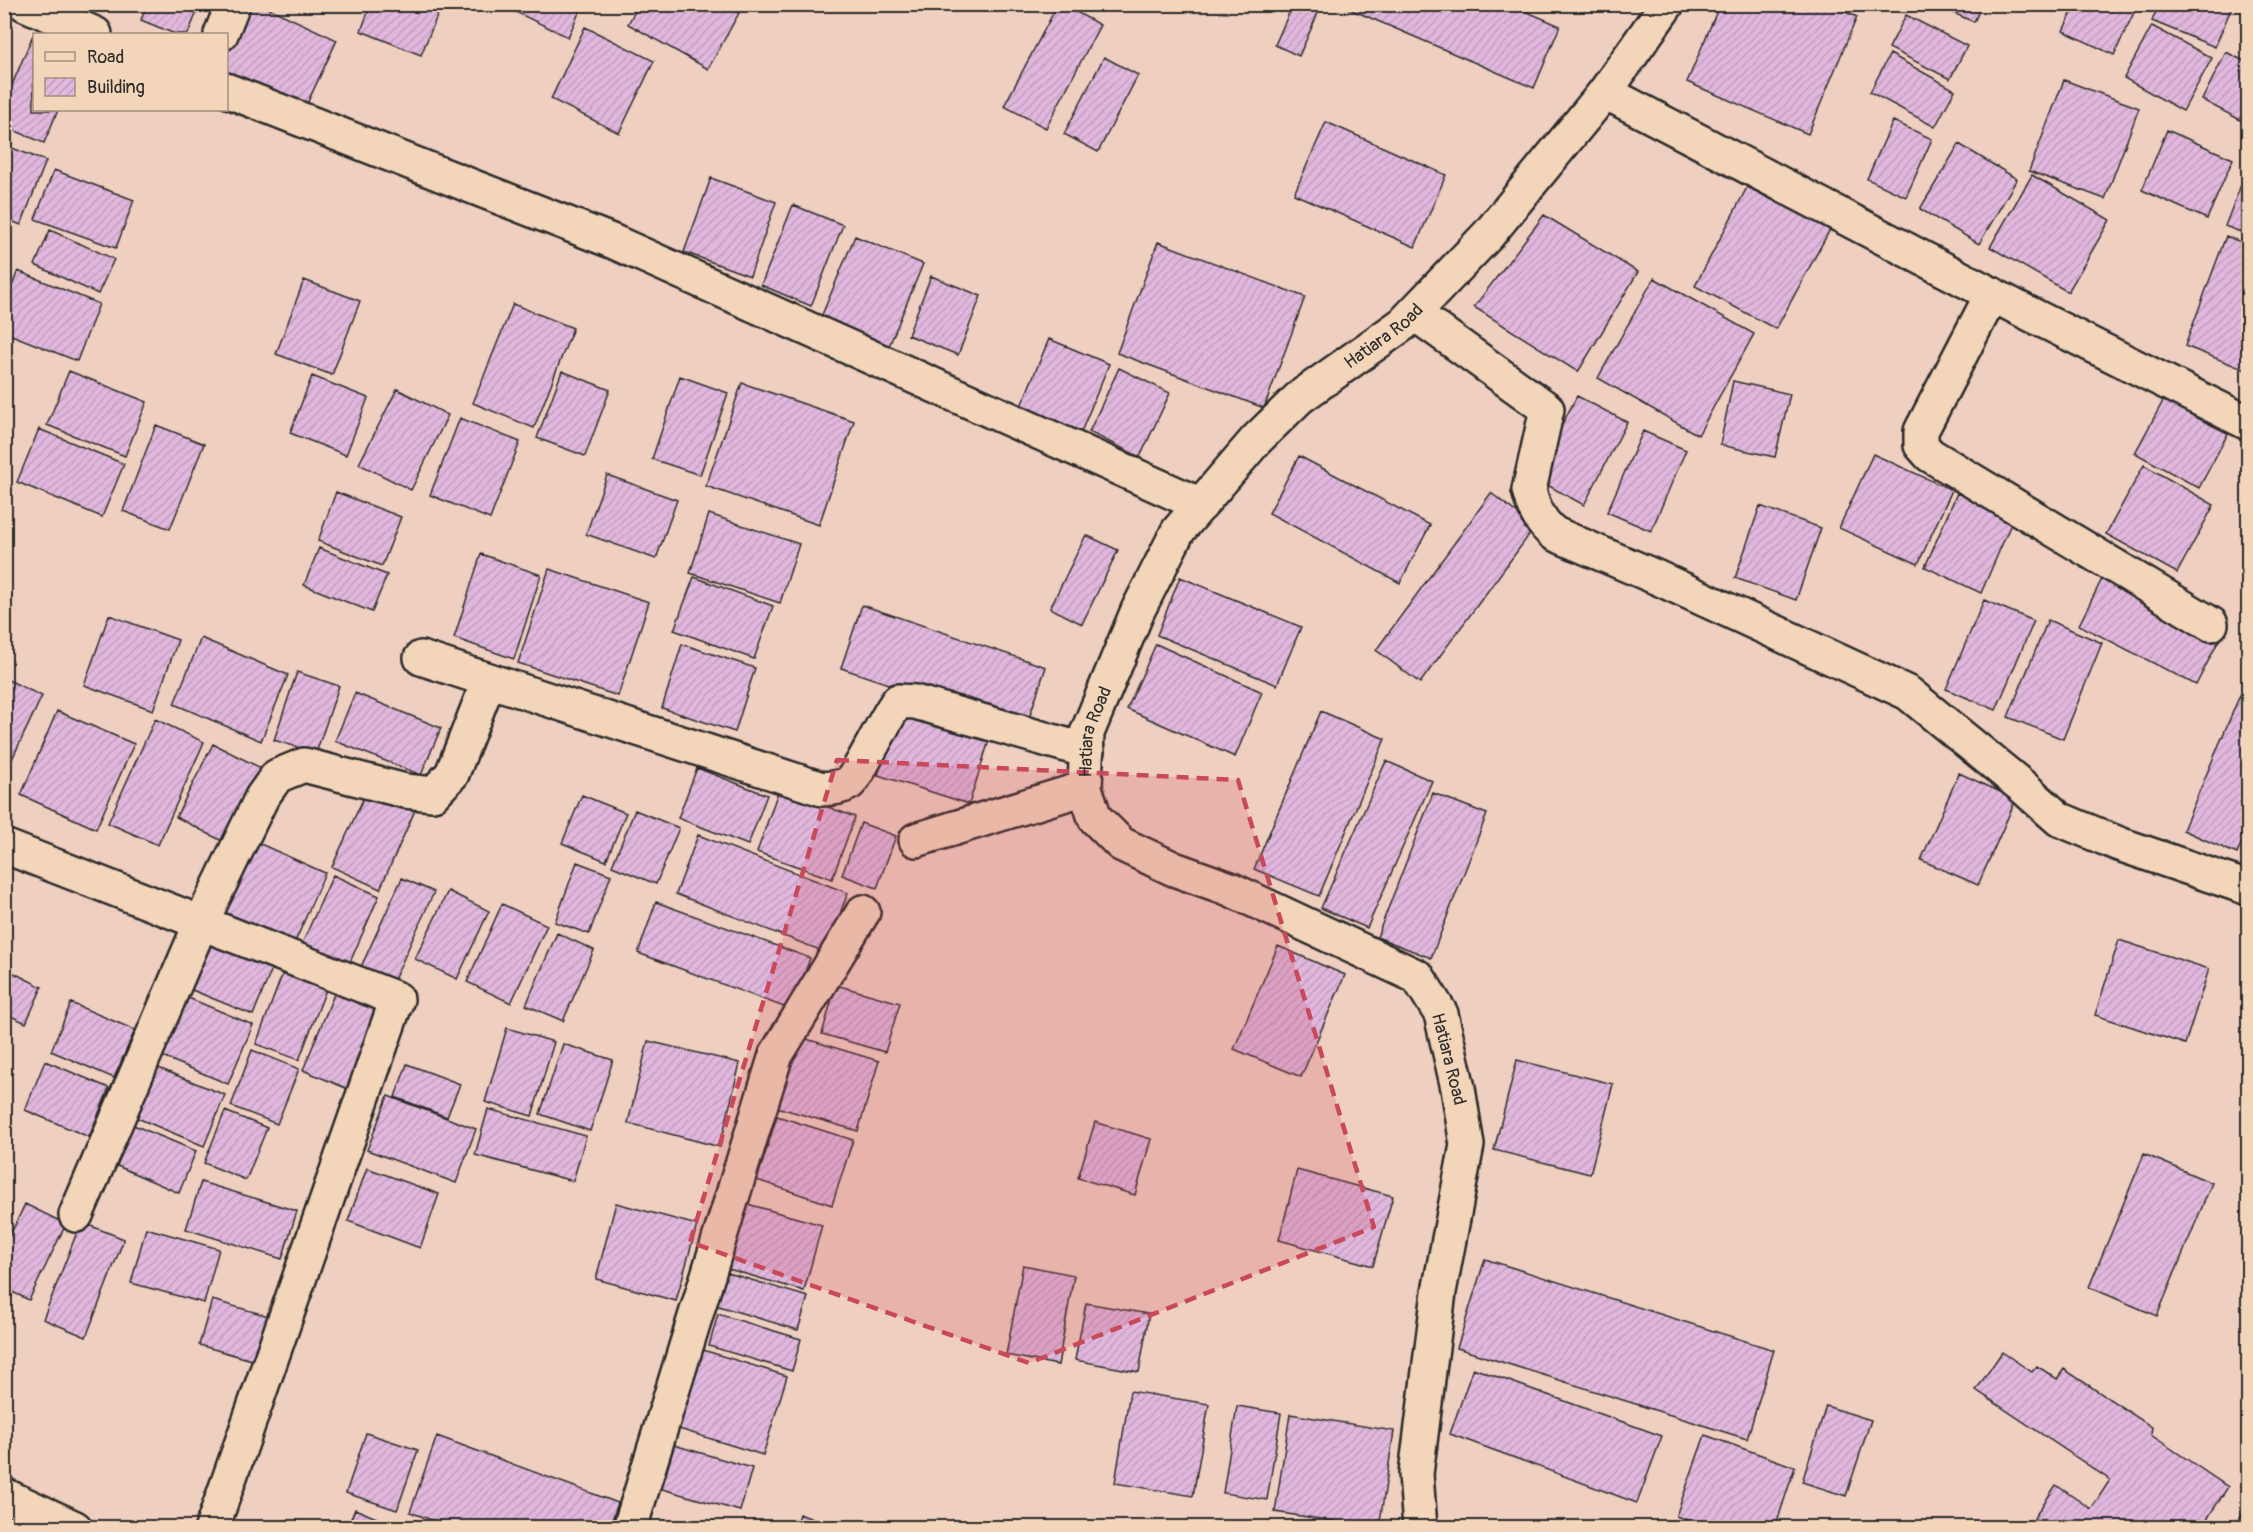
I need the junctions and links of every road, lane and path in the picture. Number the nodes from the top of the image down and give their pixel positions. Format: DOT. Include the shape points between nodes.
graph roads {
  1 [pos="25,4"];
  2 [pos="232,4"];
  3 [pos="1667,4"];
  4 [pos="93,33"];
  5 [pos="221,33"];
  6 [pos="228,91"];
  7 [pos="1605,92"];
  8 [pos="1992,294"];
  9 [pos="1414,313"];
  10 [pos="2248,423"];
  11 [pos="1200,505"];
  12 [pos="2211,624"];
  13 [pos="421,658"];
  14 [pos="489,680"];
  15 [pos="1087,752"];
  16 [pos="1085,788"];
  17 [pos="916,840"];
  18 [pos="4,846"];
  19 [pos="2248,888"];
  20 [pos="863,912"];
  21 [pos="201,922"];
  22 [pos="76,1215"];
  23 [pos="6,1500"];
  24 [pos="75,1527"];
  25 [pos="212,1527"];
  26 [pos="630,1527"];
  27 [pos="1419,1527"];
  1 -- 4 [label="street"];
  2 -- 5 [label="street"];
  3 -- 7 [label="street, Hatiara Road"];
  6 -- 11 [label="street" via="614,242"];
  7 -- 8 [label="street"];
  7 -- 9 [label="street, Hatiara Road" via="1488,236"];
  8 -- 10 [label="street"];
  8 -- 12 [label="street" via="1921,431 1921,445 1930,455"];
  9 -- 11 [label="street, Hatiara Road" via="1300,397 1256,440"];
  9 -- 19 [label="street" via="1547,409 1529,490 1538,514 1555,534 1908,693 2059,819"];
  11 -- 15 [label="street, Hatiara Road" via="1178,531 1138,610 1087,733"];
  13 -- 14 [label="street"];
  14 -- 15 [label="street" via="822,789 851,782 898,701 915,702"];
  14 -- 21 [label="street" via="452,774 433,794 405,791 304,765 277,776 262,797"];
  15 -- 16 [label="street, Hatiara Road"];
  16 -- 17 [label="street"];
  16 -- 27 [label="street, Hatiara Road" via="1095,818 1121,844 1174,869 1230,888 1418,977 1441,1014 1467,1145 1439,1292 1416,1474"];
  18 -- 21 [label="street"];
  20 -- 26 [label="street" via="776,1055"];
  21 -- 22 [label="street"];
  21 -- 25 [label="street" via="398,999"];
  23 -- 24 [label="street"];
}
